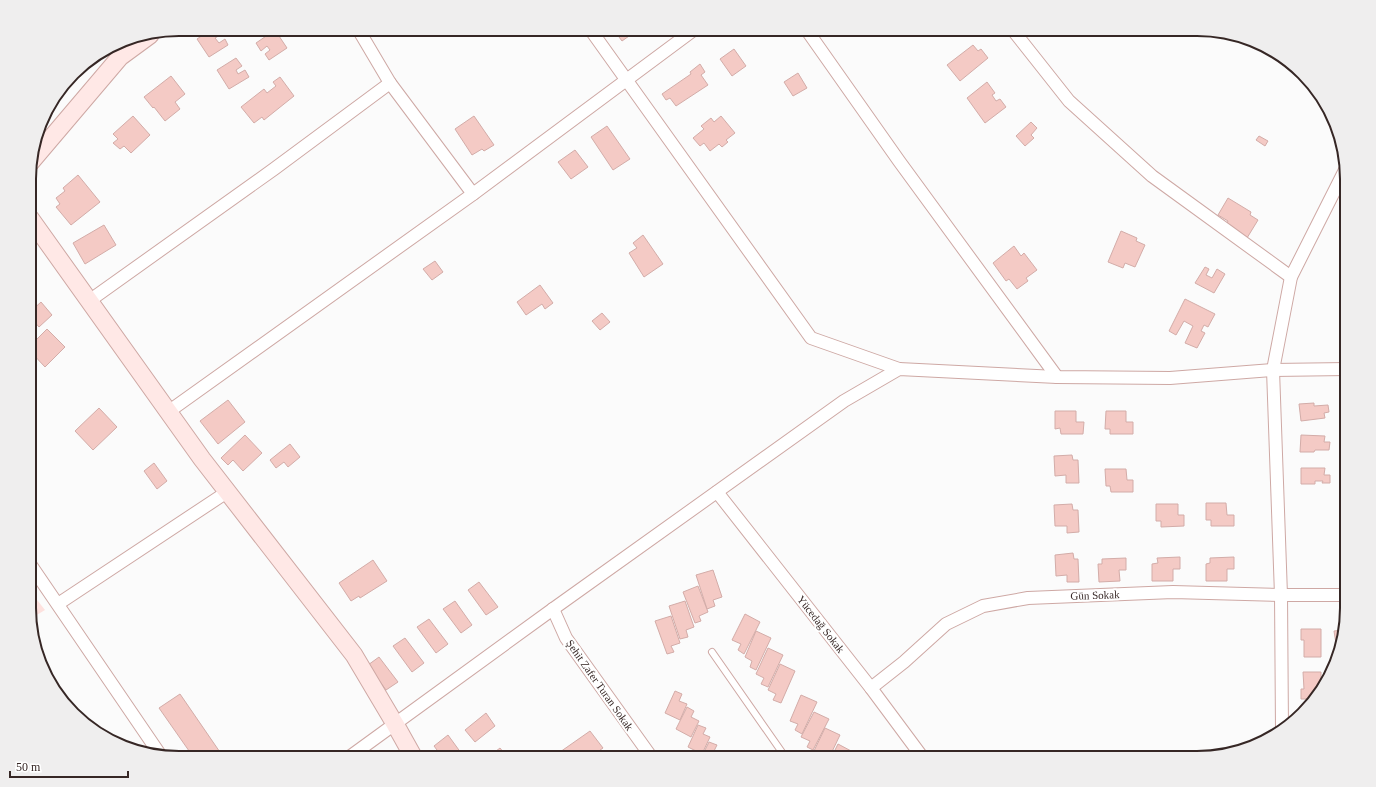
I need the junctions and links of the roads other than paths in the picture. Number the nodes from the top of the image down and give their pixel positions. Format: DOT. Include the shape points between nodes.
graph roads {
  1 [pos="362,36"];
  2 [pos="595,36"];
  3 [pos="686,36"];
  4 [pos="811,36"];
  5 [pos="1018,36"];
  6 [pos="130,45"];
  7 [pos="116,52"];
  8 [pos="627,80"];
  9 [pos="390,83"];
  10 [pos="39,152"];
  11 [pos="1340,180"];
  12 [pos="473,194"];
  13 [pos="36,226"];
  14 [pos="1291,277"];
  15 [pos="89,300"];
  16 [pos="899,369"];
  17 [pos="1340,369"];
  18 [pos="1273,370"];
  19 [pos="1057,377"];
  20 [pos="168,412"];
  21 [pos="227,492"];
  22 [pos="717,492"];
  23 [pos="36,573"];
  24 [pos="1281,595"];
  25 [pos="1340,595"];
  26 [pos="58,604"];
  27 [pos="553,609"];
  28 [pos="712,652"];
  29 [pos="871,688"];
  30 [pos="1282,723"];
  31 [pos="395,724"];
  32 [pos="156,749"];
  33 [pos="358,751"];
  34 [pos="410,751"];
  35 [pos="647,751"];
  36 [pos="781,751"];
  37 [pos="918,751"];
  1 -- 9 [label="street"];
  2 -- 8 [label="street"];
  3 -- 8 [label="street"];
  4 -- 19 [label="street"];
  5 -- 14 [label="street" via="1069,101 1152,176"];
  6 -- 7 [label="street"];
  7 -- 10 [label="street"];
  8 -- 12 [label="street"];
  8 -- 16 [label="street" via="811,338"];
  9 -- 12 [label="street"];
  9 -- 15 [label="street"];
  11 -- 14 [label="street"];
  12 -- 20 [label="street"];
  13 -- 15 [label="street"];
  14 -- 18 [label="street"];
  15 -- 20 [label="street"];
  16 -- 19 [label="street"];
  16 -- 22 [label="street" via="844,401"];
  17 -- 18 [label="street"];
  18 -- 19 [label="street" via="1170,378"];
  18 -- 24 [label="street"];
  20 -- 21 [label="street"];
  21 -- 26 [label="street"];
  21 -- 31 [label="street" via="354,656"];
  22 -- 27 [label="street"];
  22 -- 29 [label="street, Yücedağ Sokak"];
  23 -- 26 [label="street"];
  24 -- 25 [label="street, Gün Sokak"];
  24 -- 29 [label="street, Gün Sokak" via="1173,592 1028,598 983,606 946,624"];
  24 -- 30 [label="street"];
  26 -- 32 [label="street"];
  27 -- 31 [label="street"];
  27 -- 35 [label="street, Şehit Zafer Turan Sokak" via="566,638"];
  28 -- 36 [label="lane"];
  29 -- 37 [label="street, Yücedağ Sokak"];
  31 -- 33 [label="street"];
  31 -- 34 [label="street"];
}
